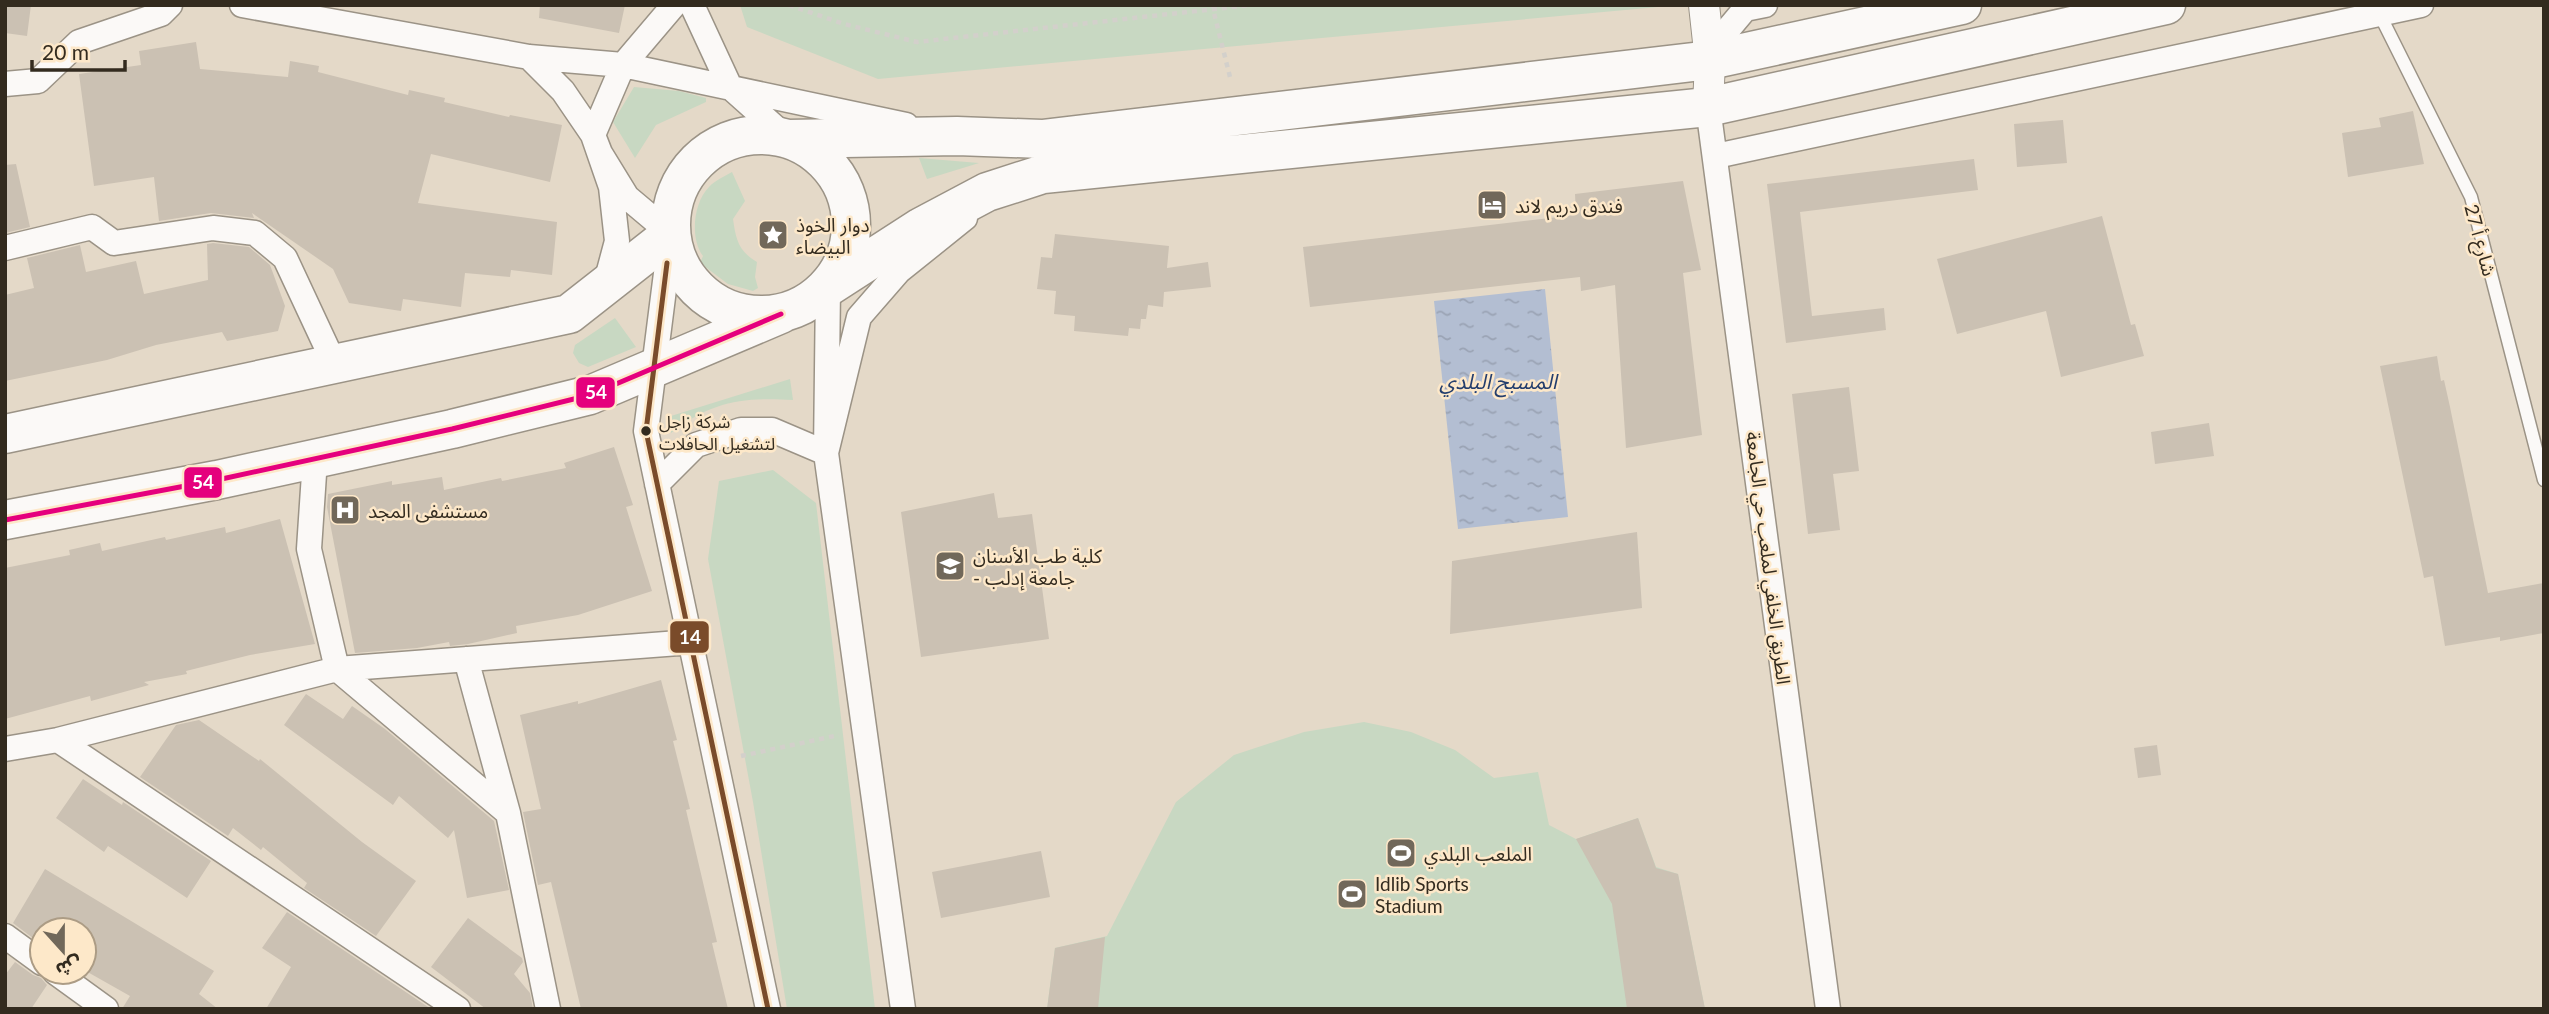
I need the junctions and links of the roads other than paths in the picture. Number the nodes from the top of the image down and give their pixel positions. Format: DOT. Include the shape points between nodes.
graph roads {
  1 [pos="170,5"];
  2 [pos="242,5"];
  3 [pos="674,5"];
  4 [pos="692,5"];
  5 [pos="1704,5"];
  6 [pos="1765,5"];
  7 [pos="1962,5"];
  8 [pos="2166,5"];
  9 [pos="2421,5"];
  10 [pos="2380,15"];
  11 [pos="1709,56"];
  12 [pos="529,57"];
  13 [pos="623,65"];
  14 [pos="5,84"];
  15 [pos="730,87"];
  16 [pos="1708,107"];
  17 [pos="593,135"];
  18 [pos="957,136"];
  19 [pos="788,139"];
  20 [pos="1716,156"];
  21 [pos="1007,186"];
  22 [pos="671,234"];
  23 [pos="5,248"];
  24 [pos="604,287"];
  25 [pos="828,287"];
  26 [pos="781,314"];
  27 [pos="334,363"];
  28 [pos="653,367"];
  29 [pos="590,395"];
  30 [pos="646,431"];
  31 [pos="5,434"];
  32 [pos="826,453"];
  33 [pos="315,459"];
  34 [pos="2544,480"];
  35 [pos="657,484"];
  36 [pos="5,520"];
  37 [pos="692,642"];
  38 [pos="466,659"];
  39 [pos="337,669"];
  40 [pos="58,740"];
  41 [pos="5,748"];
  42 [pos="508,813"];
  43 [pos="5,936"];
  44 [pos="28,953"];
  45 [pos="74,986"];
  46 [pos="106,1009"];
  47 [pos="458,1009"];
  48 [pos="548,1009"];
  49 [pos="768,1009"];
  50 [pos="903,1009"];
  51 [pos="1828,1009"];
  1 -- 14 [label="street" via="161,14 79,42 38,81"];
  2 -- 12 [label="street"];
  3 -- 13 [label="street"];
  4 -- 15 [label="street"];
  5 -- 11 [label="street"];
  6 -- 11 [label="street" via="1745,9"];
  7 -- 11 [label="main road"];
  8 -- 16 [label="main road"];
  9 -- 10 [label="street"];
  10 -- 20 [label="street"];
  10 -- 34 [label="lane, شارع أ 27" via="2470,197"];
  11 -- 16 [label="street"];
  11 -- 18 [label="main road" via="1042,139"];
  12 -- 13 [label="street"];
  12 -- 17 [label="street" via="563,91"];
  13 -- 15 [label="street"];
  13 -- 17 [label="street"];
  15 -- 18 [label="street"];
  15 -- 19 [label="street"];
  16 -- 20 [label="street, الطريق الخلفي لملعب حي الجامعة"];
  16 -- 21 [label="main road" via="1043,174"];
  17 -- 22 [label="street" via="627,197"];
  17 -- 24 [label="street" via="611,187 617,241"];
  18 -- 19 [label="main road"];
  19 -- 22 [label="main road" via="737,138 704,155 682,182 671,217"];
  19 -- 25 [label="main road" via="830,166 849,200 851,237 843,264"];
  20 -- 51 [label="street, الطريق الخلفي لملعب حي الجامعة"];
  21 -- 25 [label="main road" via="921,227"];
  21 -- 32 [label="street" via="899,271 859,317"];
  22 -- 24 [label="main road"];
  22 -- 26 [label="main road" via="675,255 695,287 710,300 745,314"];
  22 -- 28 [label="street"];
  23 -- 27 [label="street" via="92,227 114,243 213,228 255,233 285,258"];
  24 -- 27 [label="main road" via="569,314"];
  25 -- 26 [label="main road" via="799,308"];
  25 -- 32 [label="street"];
  26 -- 28 [label="main road"];
  27 -- 31 [label="main road"];
  28 -- 29 [label="main road"];
  28 -- 30 [label="street"];
  29 -- 30 [label="street" via="624,400 637,408"];
  29 -- 33 [label="main road"];
  30 -- 35 [label="street"];
  32 -- 35 [label="street" via="772,430 741,430 696,444"];
  32 -- 50 [label="street"];
  33 -- 36 [label="main road"];
  33 -- 39 [label="street" via="309,549"];
  35 -- 37 [label="street"];
  37 -- 38 [label="street"];
  37 -- 49 [label="street"];
  38 -- 39 [label="street"];
  38 -- 42 [label="street"];
  39 -- 40 [label="street"];
  39 -- 42 [label="street"];
  40 -- 41 [label="street"];
  40 -- 47 [label="street"];
  42 -- 48 [label="street"];
  43 -- 44 [label="street"];
  45 -- 46 [label="street"];
}
